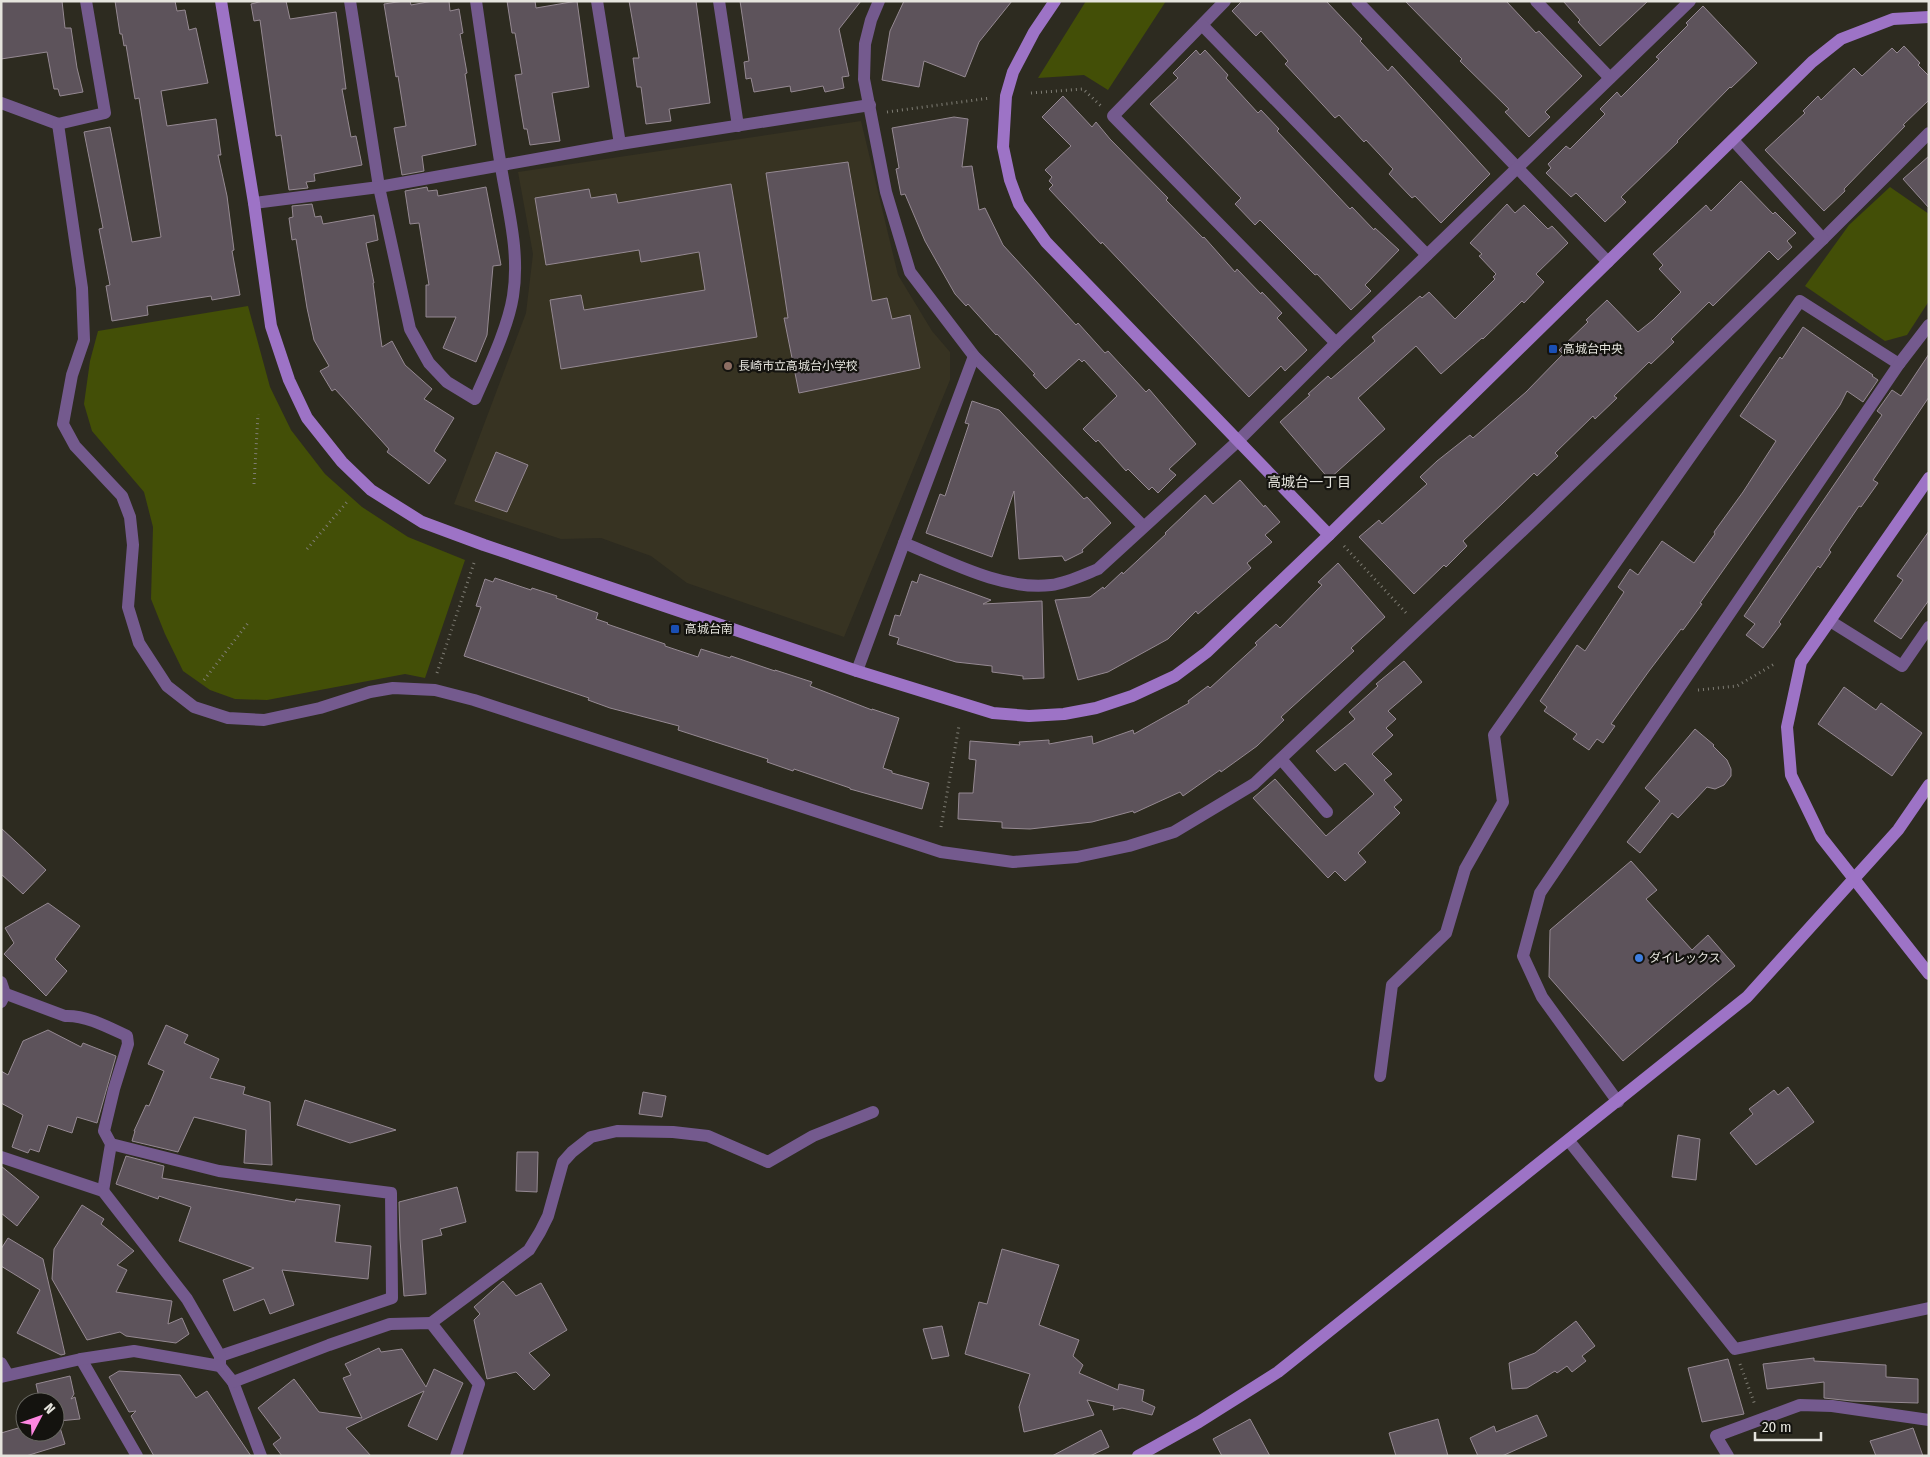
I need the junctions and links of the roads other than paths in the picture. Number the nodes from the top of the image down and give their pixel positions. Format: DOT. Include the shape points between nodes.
graph roads {
  1 [pos="86,1"];
  2 [pos="220,1"];
  3 [pos="350,1"];
  4 [pos="476,1"];
  5 [pos="597,1"];
  6 [pos="719,1"];
  7 [pos="879,1"];
  8 [pos="1055,1"];
  9 [pos="1225,1"];
  10 [pos="1357,1"];
  11 [pos="1536,1"];
  12 [pos="1690,1"];
  13 [pos="1929,17"];
  14 [pos="1202,25"];
  15 [pos="1610,78"];
  16 [pos="1,103"];
  17 [pos="871,110"];
  18 [pos="58,124"];
  19 [pos="738,126"];
  20 [pos="1929,133"];
  21 [pos="1733,140"];
  22 [pos="620,144"];
  23 [pos="500,166"];
  24 [pos="1518,168"];
  25 [pos="379,187"];
  26 [pos="254,203"];
  27 [pos="1823,239"];
  28 [pos="1427,255"];
  29 [pos="1608,262"];
  30 [pos="1929,325"];
  31 [pos="1336,343"];
  32 [pos="974,356"];
  33 [pos="1899,364"];
  34 [pos="1238,441"];
  35 [pos="1929,478"];
  36 [pos="1143,526"];
  37 [pos="1329,535"];
  38 [pos="904,543"];
  39 [pos="1830,621"];
  40 [pos="1929,627"];
  41 [pos="857,671"];
  42 [pos="1280,759"];
  43 [pos="1929,785"];
  44 [pos="1327,812"];
  45 [pos="1854,879"];
  46 [pos="1929,974"];
  47 [pos="2,993"];
  48 [pos="1380,1076"];
  49 [pos="1618,1102"];
  50 [pos="873,1112"];
  51 [pos="1569,1141"];
  52 [pos="111,1144"];
  53 [pos="1,1156"];
  54 [pos="103,1191"];
  55 [pos="1929,1308"];
  56 [pos="431,1324"];
  57 [pos="81,1359"];
  58 [pos="220,1361"];
  59 [pos="1,1363"];
  60 [pos="5,1376"];
  61 [pos="233,1382"];
  62 [pos="1929,1420"];
  63 [pos="137,1456"];
  64 [pos="261,1456"];
  65 [pos="456,1456"];
  66 [pos="1138,1456"];
  67 [pos="1728,1456"];
  1 -- 18 [label="street" via="105,114"];
  2 -- 26 [label="street"];
  3 -- 25 [label="street"];
  4 -- 23 [label="street"];
  5 -- 22 [label="street"];
  6 -- 19 [label="street"];
  7 -- 17 [label="street" via="870,20 865,44 864,79"];
  8 -- 34 [label="street" via="1013,72 1006,96 1003,148 1019,204 1046,242"];
  9 -- 14 [label="street"];
  10 -- 24 [label="street"];
  11 -- 15 [label="street"];
  12 -- 15 [label="street"];
  13 -- 21 [label="street" via="1893,19 1841,39 1812,62"];
  14 -- 28 [label="street"];
  14 -- 31 [label="street" via="1113,116"];
  15 -- 24 [label="street"];
  16 -- 18 [label="street"];
  17 -- 19 [label="street"];
  17 -- 32 [label="street" via="886,192 910,272"];
  18 -- 42 [label="street" via="84,311 84,340 72,375 63,424 75,446 122,496 130,517 133,545 128,607 139,643 167,686 194,707 228,718 264,720 320,708 370,692 393,688 435,690 941,852 1013,862 1077,857 1174,832 1254,784"];
  19 -- 22 [label="street"];
  20 -- 27 [label="street"];
  21 -- 27 [label="street"];
  21 -- 29 [label="street"];
  22 -- 23 [label="street"];
  23 -- 25 [label="street"];
  23 -- 25 [label="street" via="516,252 516,274 513,299 498,347 474,399 447,382 429,363 410,329"];
  24 -- 28 [label="street"];
  24 -- 29 [label="street"];
  25 -- 26 [label="street"];
  26 -- 41 [label="street" via="271,326 289,380 307,418 342,462 371,490 422,522"];
  27 -- 42 [label="street" via="1539,515"];
  28 -- 31 [label="street"];
  29 -- 37 [label="street"];
  30 -- 33 [label="street"];
  31 -- 34 [label="street"];
  32 -- 36 [label="street"];
  32 -- 38 [label="street"];
  33 -- 48 [label="street" via="1800,301 1494,735 1503,802 1465,869 1446,933 1392,985"];
  33 -- 49 [label="street" via="1540,892 1523,956 1542,997"];
  34 -- 36 [label="street"];
  34 -- 37 [label="street"];
  35 -- 39 [label="street"];
  36 -- 38 [label="street" via="1098,569 1052,585 1023,585 995,580"];
  37 -- 41 [label="street" via="1207,652 1181,671 1132,696 1096,708 1029,716 993,713"];
  38 -- 41 [label="street"];
  39 -- 40 [label="street" via="1902,666"];
  39 -- 45 [label="street" via="1801,662 1787,727 1792,775 1821,837"];
  42 -- 44 [label="street"];
  43 -- 45 [label="street" via="1898,830"];
  45 -- 46 [label="street"];
  45 -- 49 [label="street" via="1747,998"];
  47 -- 52 [label="street" via="65,1016 74,1015 127,1036 128,1044 104,1132"];
  49 -- 51 [label="street"];
  50 -- 56 [label="street" via="813,1136 768,1162 708,1136 616,1131 591,1138 563,1162 548,1216 529,1250"];
  51 -- 55 [label="street" via="1735,1349"];
  51 -- 66 [label="street" via="1278,1372"];
  52 -- 54 [label="street"];
  52 -- 58 [label="street" via="219,1171 391,1193 392,1298"];
  53 -- 54 [label="street"];
  54 -- 58 [label="street" via="187,1299"];
  56 -- 61 [label="street" via="390,1324"];
  56 -- 65 [label="street" via="479,1384"];
  57 -- 58 [label="street" via="134,1351"];
  57 -- 60 [label="street"];
  57 -- 63 [label="street"];
  58 -- 61 [label="street"];
  59 -- 60 [label="street"];
  61 -- 64 [label="street"];
  62 -- 67 [label="street" via="1832,1406 1800,1405 1716,1436"];
}
